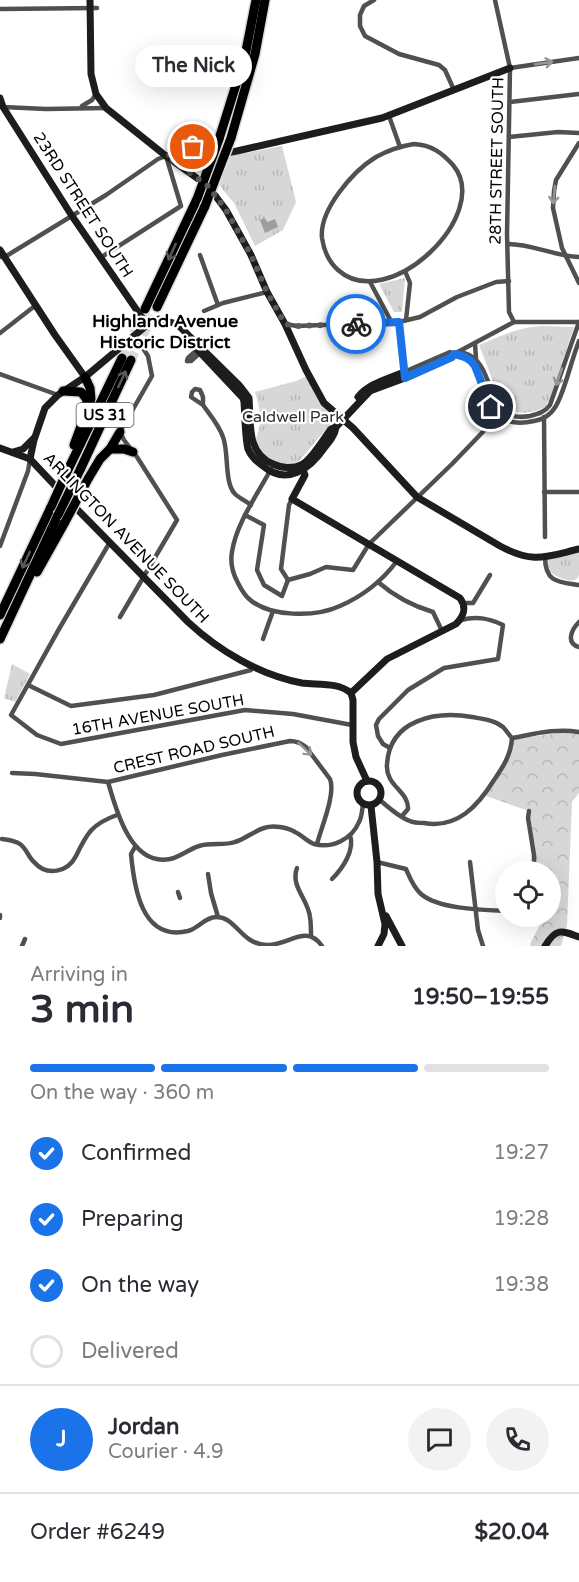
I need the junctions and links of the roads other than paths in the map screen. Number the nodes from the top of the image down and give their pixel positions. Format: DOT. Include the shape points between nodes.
graph roads {
  1 [pos="256,0"];
  2 [pos="265,0"];
  3 [pos="374,0"];
  4 [pos="495,0"];
  5 [pos="92,5"];
  6 [pos="0,9"];
  7 [pos="579,58"];
  8 [pos="510,68"];
  9 [pos="454,90"];
  10 [pos="96,94"];
  11 [pos="579,94"];
  12 [pos="0,98"];
  13 [pos="510,102"];
  14 [pos="1,106"];
  15 [pos="80,108"];
  16 [pos="106,108"];
  17 [pos="389,116"];
  18 [pos="579,133"];
  19 [pos="509,136"];
  20 [pos="579,143"];
  21 [pos="400,147"];
  22 [pos="166,156"];
  23 [pos="72,216"];
  24 [pos="507,244"];
  25 [pos="2,254"];
  26 [pos="200,255"];
  27 [pos="567,257"];
  28 [pos="579,257"];
  29 [pos="100,258"];
  30 [pos="405,271"];
  31 [pos="509,281"];
  32 [pos="370,282"];
  33 [pos="579,284"];
  34 [pos="267,292"];
  35 [pos="36,305"];
  36 [pos="218,305"];
  37 [pos="157,307"];
  38 [pos="145,309"];
  39 [pos="204,311"];
  40 [pos="406,320"];
  41 [pos="399,322"];
  42 [pos="514,322"];
  43 [pos="579,322"];
  44 [pos="392,323"];
  45 [pos="285,324"];
  46 [pos="147,325"];
  47 [pos="0,333"];
  48 [pos="135,336"];
  49 [pos="579,341"];
  50 [pos="475,343"];
  51 [pos="454,354"];
  52 [pos="476,359"];
  53 [pos="0,374"];
  54 [pos="405,375"];
  55 [pos="85,376"];
  56 [pos="61,393"];
  57 [pos="203,405"];
  58 [pos="88,408"];
  59 [pos="502,412"];
  60 [pos="543,412"];
  61 [pos="498,417"];
  62 [pos="544,419"];
  63 [pos="343,420"];
  64 [pos="120,432"];
  65 [pos="36,435"];
  66 [pos="0,448"];
  67 [pos="110,449"];
  68 [pos="133,452"];
  69 [pos="12,453"];
  70 [pos="30,459"];
  71 [pos="70,461"];
  72 [pos="302,467"];
  73 [pos="271,468"];
  74 [pos="544,492"];
  75 [pos="579,492"];
  76 [pos="417,497"];
  77 [pos="292,499"];
  78 [pos="251,505"];
  79 [pos="245,515"];
  80 [pos="62,518"];
  81 [pos="545,537"];
  82 [pos="110,542"];
  83 [pos="369,544"];
  84 [pos="0,546"];
  85 [pos="579,549"];
  86 [pos="545,557"];
  87 [pos="397,561"];
  88 [pos="490,575"];
  89 [pos="144,578"];
  90 [pos="288,580"];
  91 [pos="378,582"];
  92 [pos="578,585"];
  93 [pos="463,603"];
  94 [pos="273,611"];
  95 [pos="0,615"];
  96 [pos="120,617"];
  97 [pos="460,620"];
  98 [pos="579,622"];
  99 [pos="442,631"];
  100 [pos="0,639"];
  101 [pos="263,639"];
  102 [pos="579,647"];
  103 [pos="254,666"];
  104 [pos="28,685"];
  105 [pos="351,693"];
  106 [pos="352,724"];
  107 [pos="579,732"];
  108 [pos="512,738"];
  109 [pos="390,748"];
  110 [pos="12,774"];
  111 [pos="367,781"];
  112 [pos="108,782"];
  113 [pos="380,800"];
  114 [pos="363,804"];
  115 [pos="372,806"];
  116 [pos="529,811"];
  117 [pos="117,815"];
  118 [pos="402,816"];
  119 [pos="350,836"];
  120 [pos="2,839"];
  121 [pos="317,844"];
  122 [pos="135,847"];
  123 [pos="534,861"];
  124 [pos="378,862"];
  125 [pos="470,862"];
  126 [pos="297,868"];
  127 [pos="208,874"];
  128 [pos="332,879"];
  129 [pos="178,892"];
  130 [pos="180,898"];
  131 [pos="380,906"];
  132 [pos="476,909"];
  133 [pos="495,911"];
  134 [pos="218,917"];
  135 [pos="311,936"];
  136 [pos="579,937"];
  137 [pos="25,939"];
  138 [pos="22,946"];
  139 [pos="322,946"];
  140 [pos="378,946"];
  141 [pos="402,946"];
  142 [pos="483,946"];
  143 [pos="545,946"];
  1 -- 38 [label="highway, one-way, bridge" via="219,139 197,199"];
  2 -- 37 [label="highway, bridge" via="255,54 231,138 205,206"];
  3 -- 9 [label="street" via="364,6 360,15 365,36 404,56 439,65"];
  4 -- 8 [label="street, 28TH STREET SOUTH"];
  5 -- 6 [label="street"];
  5 -- 10 [label="street" via="91,74"];
  8 -- 7 [label="street, one-way"];
  8 -- 9 [label="street"];
  8 -- 13 [label="street, 28TH STREET SOUTH"];
  9 -- 17 [label="street"];
  10 -- 15 [label="street"];
  10 -- 16 [label="street"];
  11 -- 13 [label="street"];
  12 -- 14 [label="street, 23RD STREET SOUTH"];
  13 -- 19 [label="street, 28TH STREET SOUTH"];
  14 -- 15 [label="street"];
  14 -- 23 [label="street, 23RD STREET SOUTH"];
  15 -- 16 [label="street"];
  16 -- 22 [label="street"];
  17 -- 21 [label="street"];
  17 -- 22 [label="street" via="244,150"];
  18 -- 19 [label="street"];
  19 -- 24 [label="street, 28TH STREET SOUTH"];
  20 -- 27 [label="street, one-way" via="556,180 554,191 555,219"];
  21 -- 30 [label="street" via="425,145 442,153 458,171 462,190 457,214 446,234 434,249"];
  21 -- 32 [label="street" via="376,157 347,182 322,225 331,263 344,276"];
  22 -- 23 [label="street"];
  22 -- 29 [label="street" via="181,206"];
  22 -- 34 [label="street" via="208,186 226,210"];
  23 -- 25 [label="street"];
  23 -- 29 [label="street, 23RD STREET SOUTH"];
  24 -- 27 [label="street"];
  24 -- 31 [label="street, 28TH STREET SOUTH"];
  25 -- 35 [label="street"];
  26 -- 36 [label="street"];
  27 -- 28 [label="street"];
  27 -- 33 [label="street"];
  29 -- 46 [label="street, 23RD STREET SOUTH"];
  30 -- 32 [label="street"];
  30 -- 40 [label="street" via="410,284"];
  31 -- 40 [label="street" via="496,282"];
  31 -- 42 [label="street, 28TH STREET SOUTH"];
  32 -- 44 [label="street"];
  34 -- 36 [label="street"];
  34 -- 45 [label="street"];
  35 -- 47 [label="street"];
  35 -- 55 [label="street"];
  36 -- 39 [label="street"];
  40 -- 41 [label="street"];
  41 -- 44 [label="street"];
  41 -- 54 [label="street"];
  42 -- 43 [label="street"];
  42 -- 50 [label="street"];
  43 -- 60 [label="street, one-way" via="550,405"];
  44 -- 45 [label="street"];
  45 -- 63 [label="street" via="324,403"];
  46 -- 48 [label="street"];
  46 -- 73 [label="street" via="159,319 171,322 243,398 248,448 252,456"];
  48 -- 55 [label="street"];
  48 -- 64 [label="street" via="148,356 152,376"];
  49 -- 62 [label="street" via="558,402"];
  50 -- 51 [label="street"];
  50 -- 52 [label="street"];
  51 -- 52 [label="street" via="465,353"];
  51 -- 54 [label="street"];
  51 -- 61 [label="street" via="472,362"];
  52 -- 59 [label="street"];
  53 -- 56 [label="street"];
  54 -- 63 [label="street" via="370,391"];
  55 -- 56 [label="street"];
  55 -- 58 [label="highway" via="90,388"];
  56 -- 58 [label="highway" via="81,392"];
  56 -- 65 [label="street" via="45,408"];
  57 -- 78 [label="street" via="223,437 231,488"];
  58 -- 71 [label="highway"];
  59 -- 60 [label="street" via="522,417"];
  59 -- 61 [label="street"];
  60 -- 62 [label="street"];
  61 -- 62 [label="street" via="522,424"];
  61 -- 76 [label="street"];
  62 -- 74 [label="street"];
  63 -- 72 [label="street" via="319,456"];
  63 -- 76 [label="street"];
  64 -- 67 [label="highway"];
  64 -- 68 [label="street"];
  65 -- 69 [label="street" via="28,445"];
  65 -- 70 [label="street"];
  66 -- 69 [label="street"];
  67 -- 68 [label="highway"];
  67 -- 80 [label="highway, bridge"];
  68 -- 89 [label="street" via="177,520"];
  69 -- 70 [label="street"];
  70 -- 82 [label="street, ARLINGTON AVENUE SOUTH"];
  70 -- 84 [label="street"];
  80 -- 71 [label="highway, US 31, one-way, bridge" via="126,359"];
  71 -- 95 [label="highway, US 31, one-way, bridge"];
  72 -- 73 [label="street" via="291,475 280,475"];
  72 -- 77 [label="street" via="305,475"];
  73 -- 78 [label="street"];
  74 -- 75 [label="street"];
  74 -- 81 [label="street"];
  76 -- 83 [label="street"];
  76 -- 86 [label="street" via="512,553 527,558"];
  77 -- 83 [label="street"];
  77 -- 90 [label="street" via="281,569"];
  78 -- 79 [label="street"];
  79 -- 90 [label="street" via="264,525 257,570 264,585 282,596"];
  79 -- 94 [label="street" via="231,554 234,574 249,600"];
  80 -- 100 [label="highway, US 31"];
  82 -- 89 [label="street, ARLINGTON AVENUE SOUTH"];
  82 -- 104 [label="street"];
  83 -- 87 [label="street"];
  83 -- 90 [label="street" via="353,570 326,567"];
  85 -- 86 [label="street"];
  86 -- 92 [label="street" via="545,569 553,579"];
  87 -- 91 [label="street"];
  87 -- 93 [label="street"];
  88 -- 93 [label="street" via="473,603"];
  89 -- 96 [label="street"];
  89 -- 103 [label="street, ARLINGTON AVENUE SOUTH" via="202,636"];
  91 -- 94 [label="street" via="338,607 306,614"];
  91 -- 99 [label="street" via="415,606 433,612"];
  93 -- 97 [label="street"];
  94 -- 101 [label="street"];
  97 -- 99 [label="street"];
  97 -- 109 [label="street" via="473,617 503,625 498,659 444,668 408,690 376,725 378,736"];
  98 -- 102 [label="street" via="570,634"];
  99 -- 105 [label="street" via="387,659"];
  103 -- 104 [label="street" via="251,670 154,695 71,706"];
  103 -- 105 [label="street, ARLINGTON AVENUE SOUTH" via="301,682 341,687"];
  104 -- 106 [label="street, 16TH AVENUE SOUTH" via="11,715 37,735 61,744 245,710"];
  105 -- 106 [label="street"];
  106 -- 111 [label="street" via="356,757"];
  107 -- 108 [label="street" via="544,732"];
  108 -- 109 [label="street" via="502,726 491,721 446,714 410,724"];
  108 -- 118 [label="street" via="502,767 464,816 431,824"];
  109 -- 118 [label="street" via="386,766 389,777 406,798 408,809"];
  110 -- 112 [label="street, CREST ROAD SOUTH"];
  111 -- 113 [label="street" via="380,787"];
  111 -- 114 [label="street" via="357,791"];
  112 -- 117 [label="street"];
  112 -- 121 [label="street, CREST ROAD SOUTH, one-way" via="296,741 306,747 333,785"];
  113 -- 115 [label="street"];
  113 -- 118 [label="street"];
  114 -- 115 [label="street"];
  114 -- 119 [label="street" via="360,821"];
  115 -- 124 [label="street"];
  116 -- 123 [label="street"];
  117 -- 120 [label="street" via="94,826 73,862 58,871 43,869 21,845"];
  117 -- 122 [label="street"];
  119 -- 121 [label="street" via="327,845"];
  119 -- 128 [label="street" via="353,843 349,853"];
  121 -- 122 [label="street" via="281,827 264,827 232,844 202,845 172,859 150,857"];
  122 -- 134 [label="street" via="131,854 138,898 153,924 165,930 186,932"];
  124 -- 131 [label="street"];
  124 -- 132 [label="street" via="406,869 415,887 431,900"];
  125 -- 132 [label="street"];
  126 -- 135 [label="street" via="296,882 306,902"];
  127 -- 134 [label="street"];
  129 -- 130 [label="street"];
  131 -- 140 [label="street" via="385,924"];
  131 -- 141 [label="street"];
  132 -- 133 [label="street"];
  132 -- 142 [label="street"];
  134 -- 135 [label="street" via="227,919 257,944 282,944 299,936"];
  135 -- 139 [label="street"];
  136 -- 143 [label="street" via="564,931 556,933"];
  137 -- 138 [label="street"];
}
